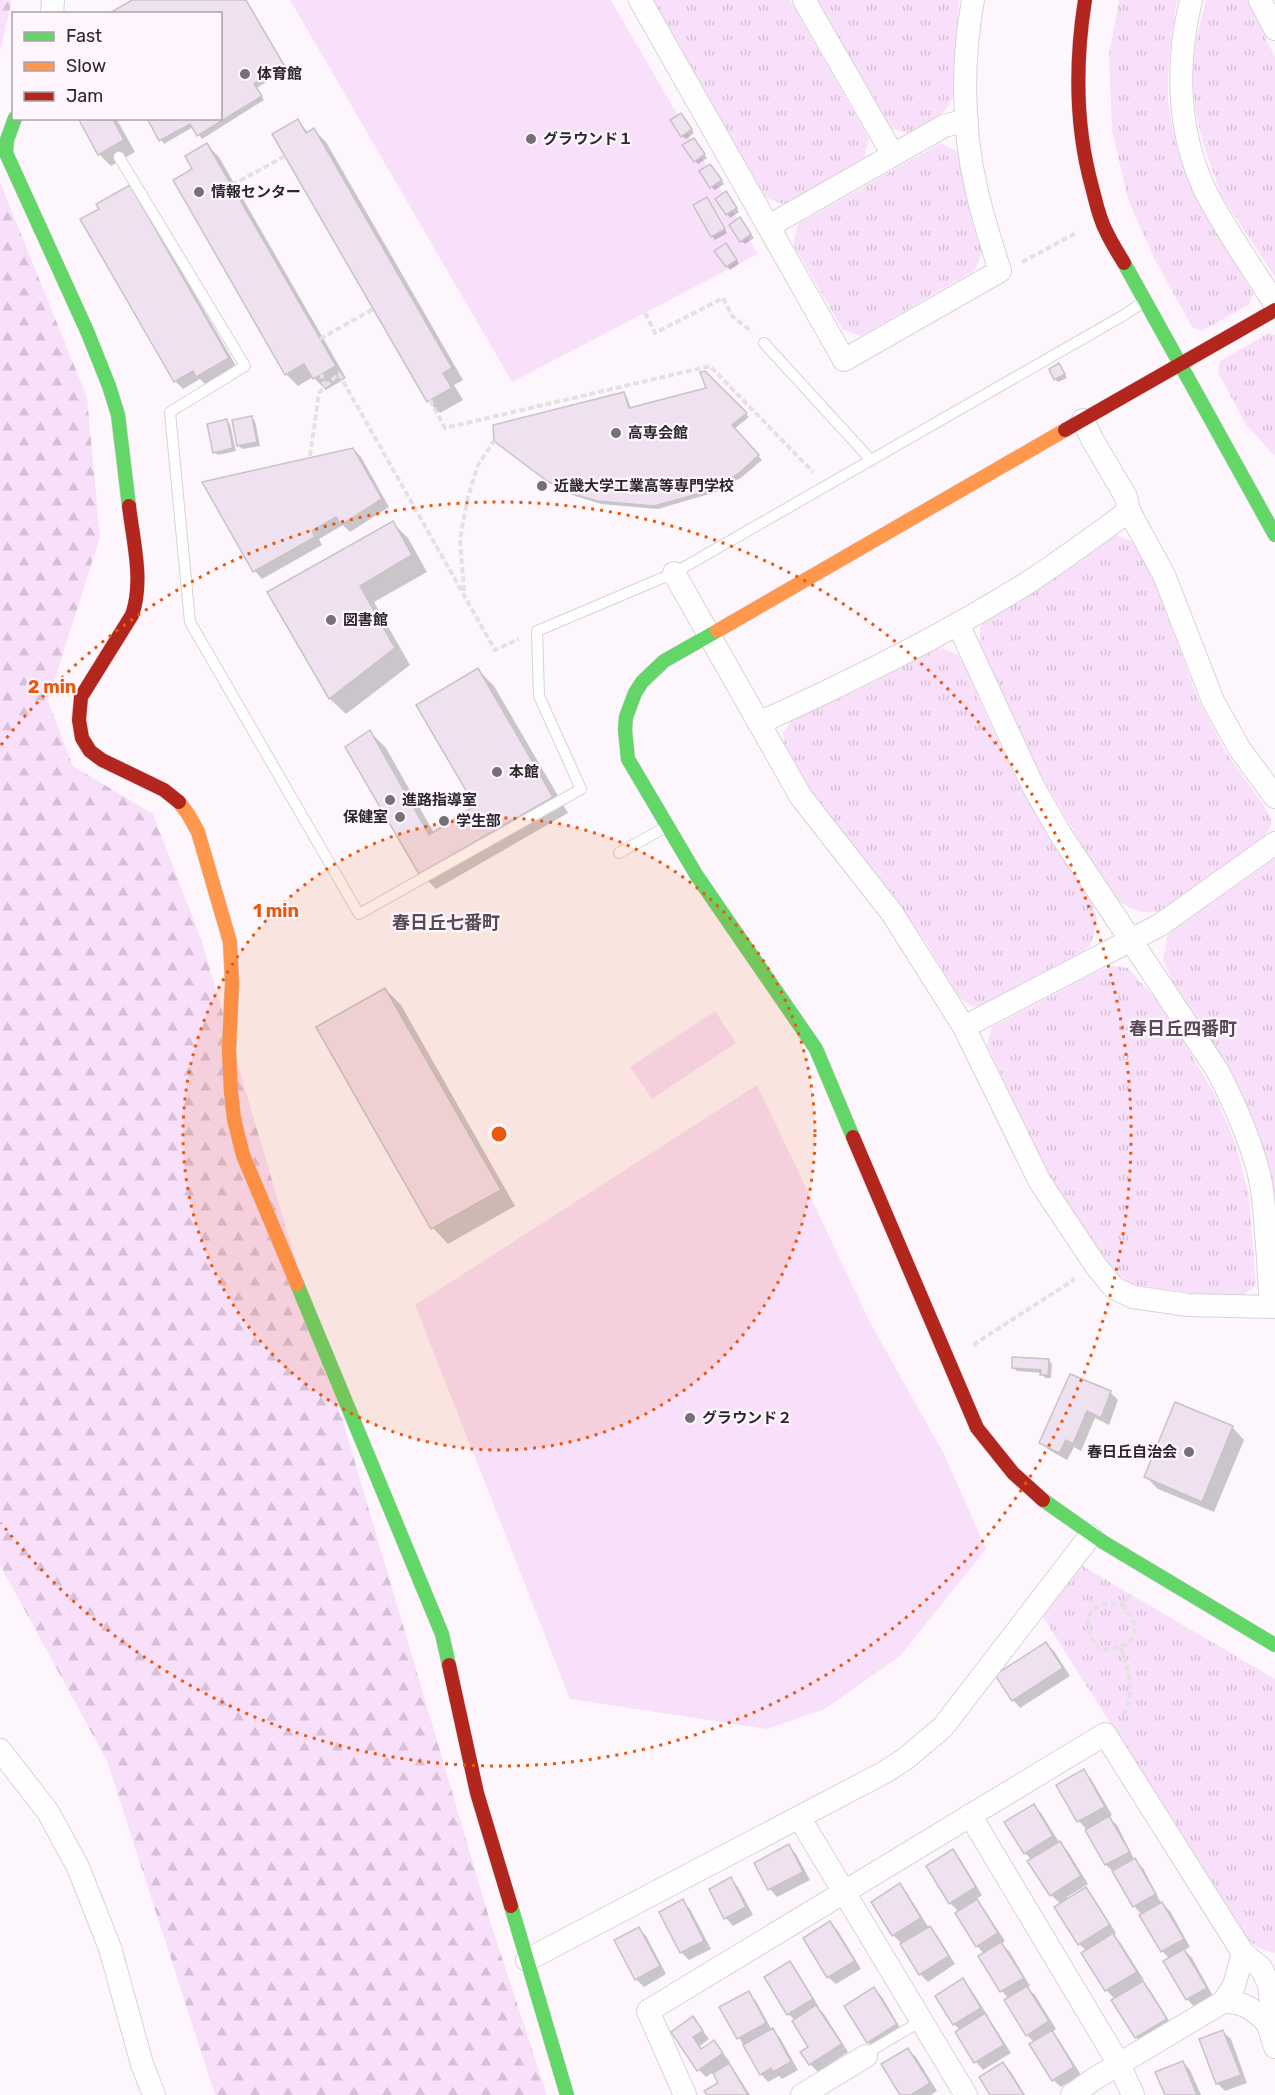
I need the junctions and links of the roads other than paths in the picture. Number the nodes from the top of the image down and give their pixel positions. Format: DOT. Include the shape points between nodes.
graph roads {
  1 [pos="640,0"];
  2 [pos="804,0"];
  3 [pos="973,0"];
  4 [pos="1085,0"];
  5 [pos="1191,0"];
  6 [pos="1260,0"];
  7 [pos="1275,28"];
  8 [pos="14,120"];
  9 [pos="967,120"];
  10 [pos="892,155"];
  11 [pos="119,157"];
  12 [pos="769,226"];
  13 [pos="1144,302"];
  14 [pos="1275,304"];
  15 [pos="1275,310"];
  16 [pos="764,343"];
  17 [pos="1179,364"];
  18 [pos="1083,420"];
  19 [pos="871,460"];
  20 [pos="1129,511"];
  21 [pos="1275,535"];
  22 [pos="674,573"];
  23 [pos="958,624"];
  24 [pos="708,635"];
  25 [pos="759,723"];
  26 [pos="1275,797"];
  27 [pos="666,827"];
  28 [pos="1275,843"];
  29 [pos="619,854"];
  30 [pos="1132,940"];
  31 [pos="964,1027"];
  32 [pos="1273,1306"];
  33 [pos="1090,1536"];
  34 [pos="1275,1645"];
  35 [pos="0,1750"];
  36 [pos="970,1815"];
  37 [pos="799,1817"];
  38 [pos="846,1892"];
  39 [pos="1243,1953"];
  40 [pos="527,1960"];
  41 [pos="1223,2002"];
  42 [pos="921,2021"];
  43 [pos="1268,2024"];
  44 [pos="1275,2047"];
  45 [pos="866,2056"];
  46 [pos="1119,2064"];
  47 [pos="154,2095"];
  48 [pos="567,2095"];
  49 [pos="686,2095"];
  50 [pos="802,2095"];
  51 [pos="966,2095"];
  52 [pos="1072,2095"];
  53 [pos="1133,2095"];
  1 -- 12 [label="street"];
  2 -- 10 [label="street"];
  3 -- 9 [label="street" via="966,49"];
  4 -- 13 [label="street" via="1076,64 1085,168 1104,230"];
  5 -- 14 [label="street" via="1180,76 1190,145 1209,198"];
  6 -- 7 [label="street"];
  8 -- 40 [label="street" via="6,153 87,331 118,415 139,588 135,608 81,697 80,728 86,745 98,759 165,791 190,814 198,833 231,949 230,1081 243,1155 442,1634 477,1793"];
  9 -- 10 [label="street" via="944,126"];
  9 -- 12 [label="street" via="975,185 1000,271 844,360"];
  10 -- 12 [label="street"];
  11 -- 22 [label="lane" via="245,366 170,412 190,622 359,914 580,789 539,696 537,631"];
  13 -- 17 [label="street"];
  13 -- 19 [label="lane"];
  15 -- 17 [label="street"];
  16 -- 19 [label="lane"];
  17 -- 18 [label="street"];
  17 -- 21 [label="street"];
  18 -- 20 [label="street" via="1126,497"];
  18 -- 24 [label="street"];
  19 -- 22 [label="lane"];
  20 -- 23 [label="street" via="1025,584"];
  20 -- 26 [label="street" via="1164,575 1213,701 1239,748"];
  22 -- 24 [label="street"];
  23 -- 25 [label="street" via="899,657"];
  23 -- 30 [label="street" via="1033,786"];
  24 -- 25 [label="street"];
  24 -- 27 [label="street" via="648,673 638,685 625,723 628,759"];
  25 -- 31 [label="street" via="801,797 892,914"];
  27 -- 29 [label="lane"];
  27 -- 33 [label="street" via="816,1049 977,1428 989,1448 1034,1494"];
  28 -- 30 [label="street" via="1211,891"];
  30 -- 31 [label="street"];
  30 -- 32 [label="street" via="1217,1070 1247,1139 1262,1189"];
  31 -- 32 [label="street" via="1040,1182 1114,1288 1132,1297 1188,1305"];
  33 -- 34 [label="street"];
  33 -- 37 [label="street" via="943,1727 885,1772"];
  35 -- 47 [label="street" via="48,1812 78,1867 110,1948"];
  36 -- 38 [label="street"];
  36 -- 39 [label="street" via="1105,1734"];
  36 -- 46 [label="street"];
  37 -- 38 [label="street"];
  37 -- 40 [label="street"];
  38 -- 42 [label="street"];
  38 -- 49 [label="street" via="648,2011"];
  39 -- 41 [label="street" via="1234,1986"];
  39 -- 43 [label="street" via="1261,1968 1269,1984"];
  40 -- 48 [label="street"];
  41 -- 43 [label="street" via="1233,2001 1250,2008"];
  41 -- 46 [label="street"];
  42 -- 45 [label="lane"];
  42 -- 51 [label="street"];
  43 -- 44 [label="street"];
  45 -- 50 [label="street"];
  46 -- 52 [label="street"];
  46 -- 53 [label="street"];
}
